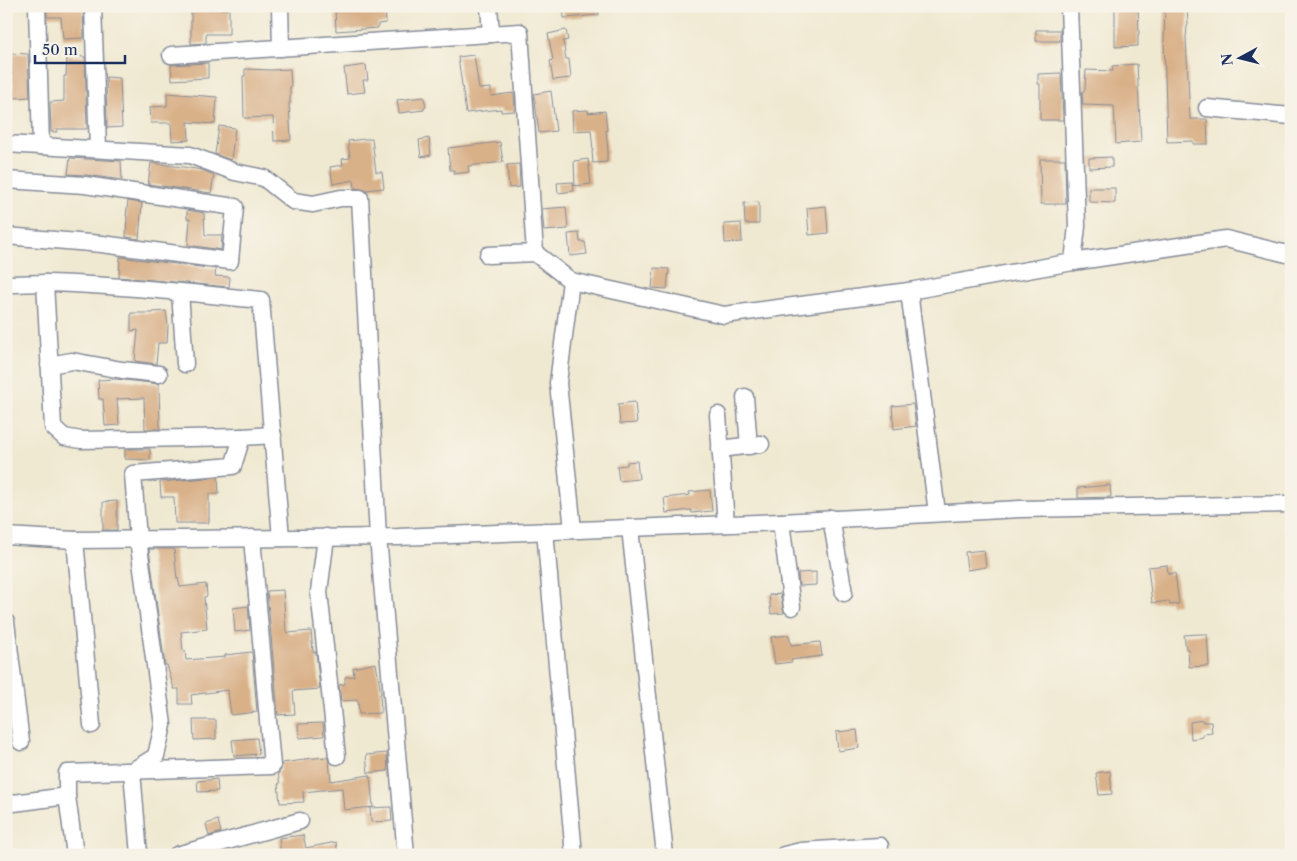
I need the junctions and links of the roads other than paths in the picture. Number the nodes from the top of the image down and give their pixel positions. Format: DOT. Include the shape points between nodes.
graph roads {
  1 [pos="37,6"];
  2 [pos="93,6"];
  3 [pos="280,6"];
  4 [pos="489,6"];
  5 [pos="1069,6"];
  6 [pos="491,34"];
  7 [pos="281,48"];
  8 [pos="171,54"];
  9 [pos="1207,108"];
  10 [pos="1291,116"];
  11 [pos="6,144"];
  12 [pos="41,146"];
  13 [pos="98,149"];
  14 [pos="6,180"];
  15 [pos="6,236"];
  16 [pos="535,253"];
  17 [pos="488,255"];
  18 [pos="1291,255"];
  19 [pos="1073,262"];
  20 [pos="571,281"];
  21 [pos="45,283"];
  22 [pos="6,284"];
  23 [pos="909,291"];
  24 [pos="180,292"];
  25 [pos="185,364"];
  26 [pos="49,365"];
  27 [pos="159,374"];
  28 [pos="745,397"];
  29 [pos="718,415"];
  30 [pos="272,435"];
  31 [pos="242,437"];
  32 [pos="720,449"];
  33 [pos="1291,504"];
  34 [pos="937,513"];
  35 [pos="830,518"];
  36 [pos="781,522"];
  37 [pos="726,524"];
  38 [pos="630,528"];
  39 [pos="573,530"];
  40 [pos="545,531"];
  41 [pos="6,536"];
  42 [pos="326,537"];
  43 [pos="378,537"];
  44 [pos="252,538"];
  45 [pos="281,538"];
  46 [pos="138,539"];
  47 [pos="74,540"];
  48 [pos="844,593"];
  49 [pos="792,607"];
  50 [pos="6,622"];
  51 [pos="92,724"];
  52 [pos="21,742"];
  53 [pos="337,756"];
  54 [pos="132,771"];
  55 [pos="67,796"];
  56 [pos="6,804"];
  57 [pos="300,821"];
  58 [pos="880,846"];
  59 [pos="75,855"];
  60 [pos="139,855"];
  61 [pos="177,855"];
  62 [pos="406,855"];
  63 [pos="574,855"];
  64 [pos="666,855"];
  65 [pos="784,855"];
  1 -- 12 [label="street"];
  2 -- 13 [label="street"];
  3 -- 7 [label="street"];
  4 -- 6 [label="street"];
  5 -- 19 [label="street" via="1077,226"];
  6 -- 7 [label="street"];
  6 -- 16 [label="street" via="520,32"];
  7 -- 8 [label="street"];
  9 -- 10 [label="street"];
  11 -- 12 [label="street"];
  12 -- 13 [label="street"];
  13 -- 43 [label="street" via="190,155 235,172 264,178 293,201 313,204 360,198"];
  14 -- 15 [label="street" via="85,185 235,207 230,261 102,244"];
  16 -- 17 [label="street"];
  16 -- 20 [label="street"];
  18 -- 19 [label="street" via="1226,239"];
  19 -- 23 [label="street"];
  20 -- 23 [label="street" via="724,315"];
  20 -- 39 [label="street" via="558,383"];
  21 -- 22 [label="street"];
  21 -- 24 [label="street"];
  21 -- 26 [label="street"];
  23 -- 34 [label="street"];
  24 -- 25 [label="street"];
  24 -- 30 [label="street" via="261,300"];
  26 -- 27 [label="street" via="72,361"];
  26 -- 31 [label="street" via="53,427 64,438"];
  28 -- 32 [label="street" via="755,445"];
  29 -- 32 [label="street"];
  30 -- 31 [label="street"];
  30 -- 45 [label="street"];
  31 -- 46 [label="street" via="233,466 133,474"];
  32 -- 37 [label="street"];
  33 -- 34 [label="street"];
  34 -- 35 [label="street"];
  35 -- 36 [label="street"];
  35 -- 48 [label="street"];
  36 -- 37 [label="street"];
  36 -- 49 [label="street"];
  37 -- 38 [label="street"];
  38 -- 39 [label="street"];
  38 -- 64 [label="street"];
  39 -- 40 [label="street"];
  40 -- 43 [label="street"];
  40 -- 63 [label="street"];
  41 -- 47 [label="street"];
  42 -- 43 [label="street"];
  42 -- 45 [label="street"];
  42 -- 53 [label="street" via="319,592"];
  43 -- 62 [label="street"];
  44 -- 45 [label="street"];
  44 -- 46 [label="street"];
  44 -- 54 [label="street" via="272,766"];
  46 -- 47 [label="street"];
  46 -- 54 [label="street" via="163,725 156,756"];
  47 -- 51 [label="street"];
  50 -- 52 [label="street"];
  54 -- 55 [label="street" via="67,773"];
  54 -- 60 [label="street"];
  55 -- 56 [label="street"];
  55 -- 59 [label="street"];
  57 -- 61 [label="street"];
  58 -- 65 [label="street"];
}
